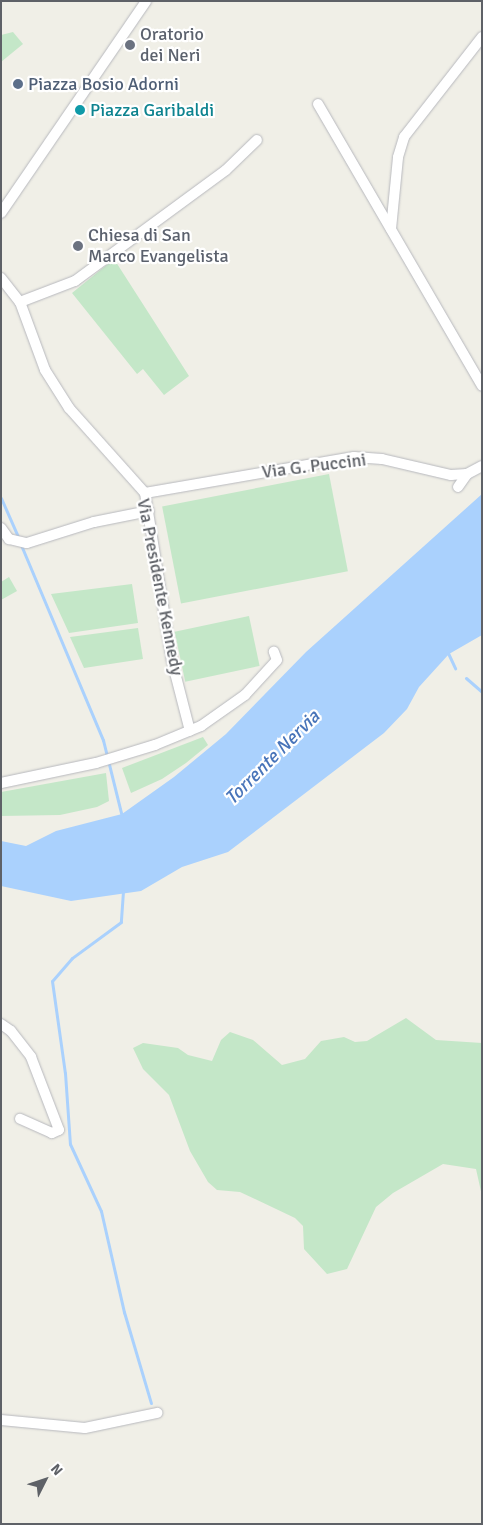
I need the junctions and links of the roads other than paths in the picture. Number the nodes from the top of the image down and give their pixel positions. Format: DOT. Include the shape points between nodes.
graph roads {
  1 [pos="146,1"];
  2 [pos="482,37"];
  3 [pos="318,104"];
  4 [pos="257,140"];
  5 [pos="1,213"];
  6 [pos="390,229"];
  7 [pos="1,278"];
  8 [pos="20,302"];
  9 [pos="482,386"];
  10 [pos="482,466"];
  11 [pos="467,474"];
  12 [pos="458,487"];
  13 [pos="145,493"];
  14 [pos="149,510"];
  15 [pos="1,528"];
  16 [pos="274,652"];
  17 [pos="190,731"];
  18 [pos="1,783"];
  19 [pos="1,1024"];
  20 [pos="20,1119"];
  21 [pos="157,1413"];
  22 [pos="1,1420"];
  1 -- 5 [label="street"];
  2 -- 6 [label="street" via="404,137 398,157"];
  3 -- 6 [label="street"];
  4 -- 8 [label="street" via="226,170 75,282"];
  6 -- 9 [label="street"];
  7 -- 8 [label="street, Via Presidente Kennedy"];
  8 -- 13 [label="street, Via Presidente Kennedy" via="45,370 69,408"];
  10 -- 11 [label="street"];
  11 -- 12 [label="street"];
  11 -- 13 [label="street, Via G. Puccini" via="451,475 382,459 354,457"];
  13 -- 14 [label="street, Via Presidente Kennedy"];
  14 -- 15 [label="street" via="94,522 27,543 9,539"];
  14 -- 17 [label="street, Via Presidente Kennedy" via="172,661"];
  16 -- 17 [label="street" via="277,660 245,694 218,717"];
  17 -- 18 [label="street" via="118,757"];
  19 -- 20 [label="street" via="11,1030 31,1057 58,1130 52,1133"];
  21 -- 22 [label="street" via="85,1428"];
}
